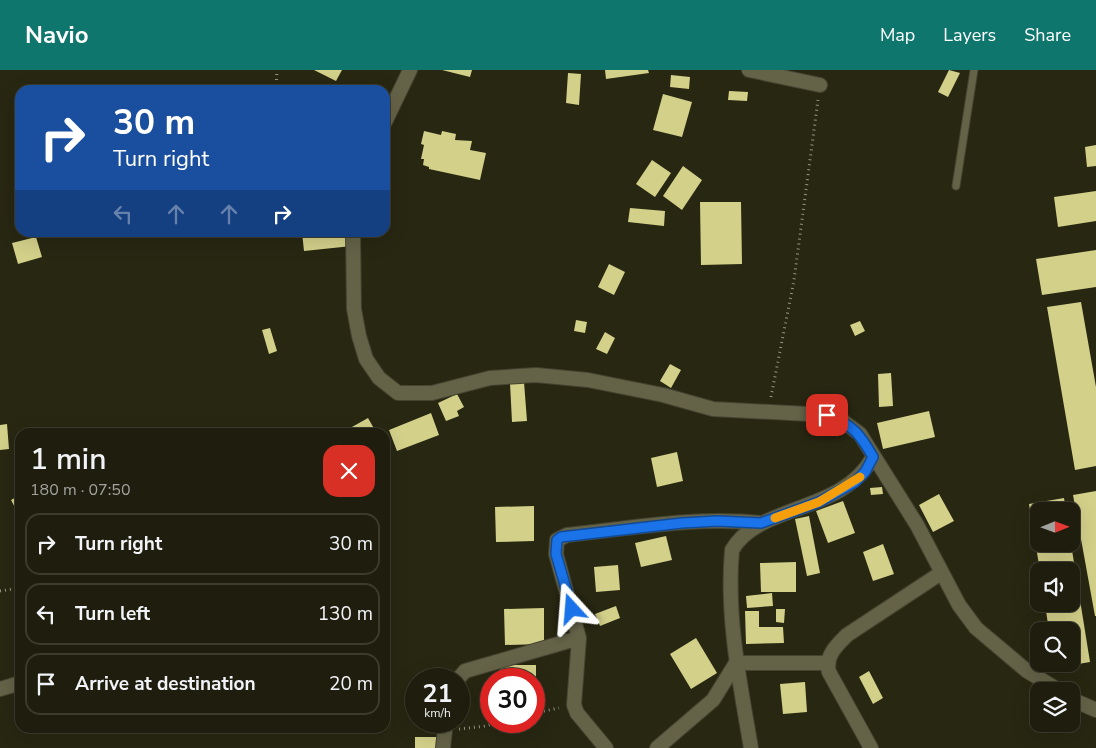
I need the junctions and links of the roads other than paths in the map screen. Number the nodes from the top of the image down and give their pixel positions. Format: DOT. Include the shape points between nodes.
graph roads {
  1 [pos="410,70"];
  2 [pos="749,70"];
  3 [pos="974,70"];
  4 [pos="820,85"];
  5 [pos="390,112"];
  6 [pos="956,186"];
  7 [pos="353,237"];
  8 [pos="873,457"];
  9 [pos="761,523"];
  10 [pos="941,573"];
  11 [pos="579,638"];
  12 [pos="736,663"];
  13 [pos="827,663"];
  14 [pos="470,670"];
  15 [pos="1045,682"];
  16 [pos="15,684"];
  17 [pos="0,689"];
  18 [pos="1080,702"];
  19 [pos="1096,710"];
  20 [pos="444,733"];
  21 [pos="443,748"];
  22 [pos="606,748"];
  23 [pos="657,748"];
  24 [pos="751,748"];
  25 [pos="871,748"];
  1 -- 5 [label="street"];
  2 -- 4 [label="street"];
  3 -- 6 [label="lane"];
  7 -- 8 [label="street" via="354,309 359,336 366,359 379,378 398,393 432,393 490,378 536,375 588,380 713,409 827,415 860,434"];
  8 -- 9 [label="street" via="855,482 819,502"];
  8 -- 10 [label="street" via="917,525"];
  9 -- 11 [label="street" via="682,523 561,537 557,540 556,554"];
  9 -- 12 [label="street" via="732,550 730,570"];
  10 -- 13 [label="street" via="847,635 834,648"];
  10 -- 15 [label="street" via="976,628 1027,671"];
  11 -- 14 [label="street"];
  11 -- 22 [label="street" via="574,705"];
  12 -- 13 [label="street"];
  12 -- 23 [label="street" via="713,700"];
  12 -- 24 [label="street"];
  13 -- 25 [label="street"];
  16 -- 17 [label="street"];
  18 -- 19 [label="street"];
  20 -- 21 [label="street"];
}
